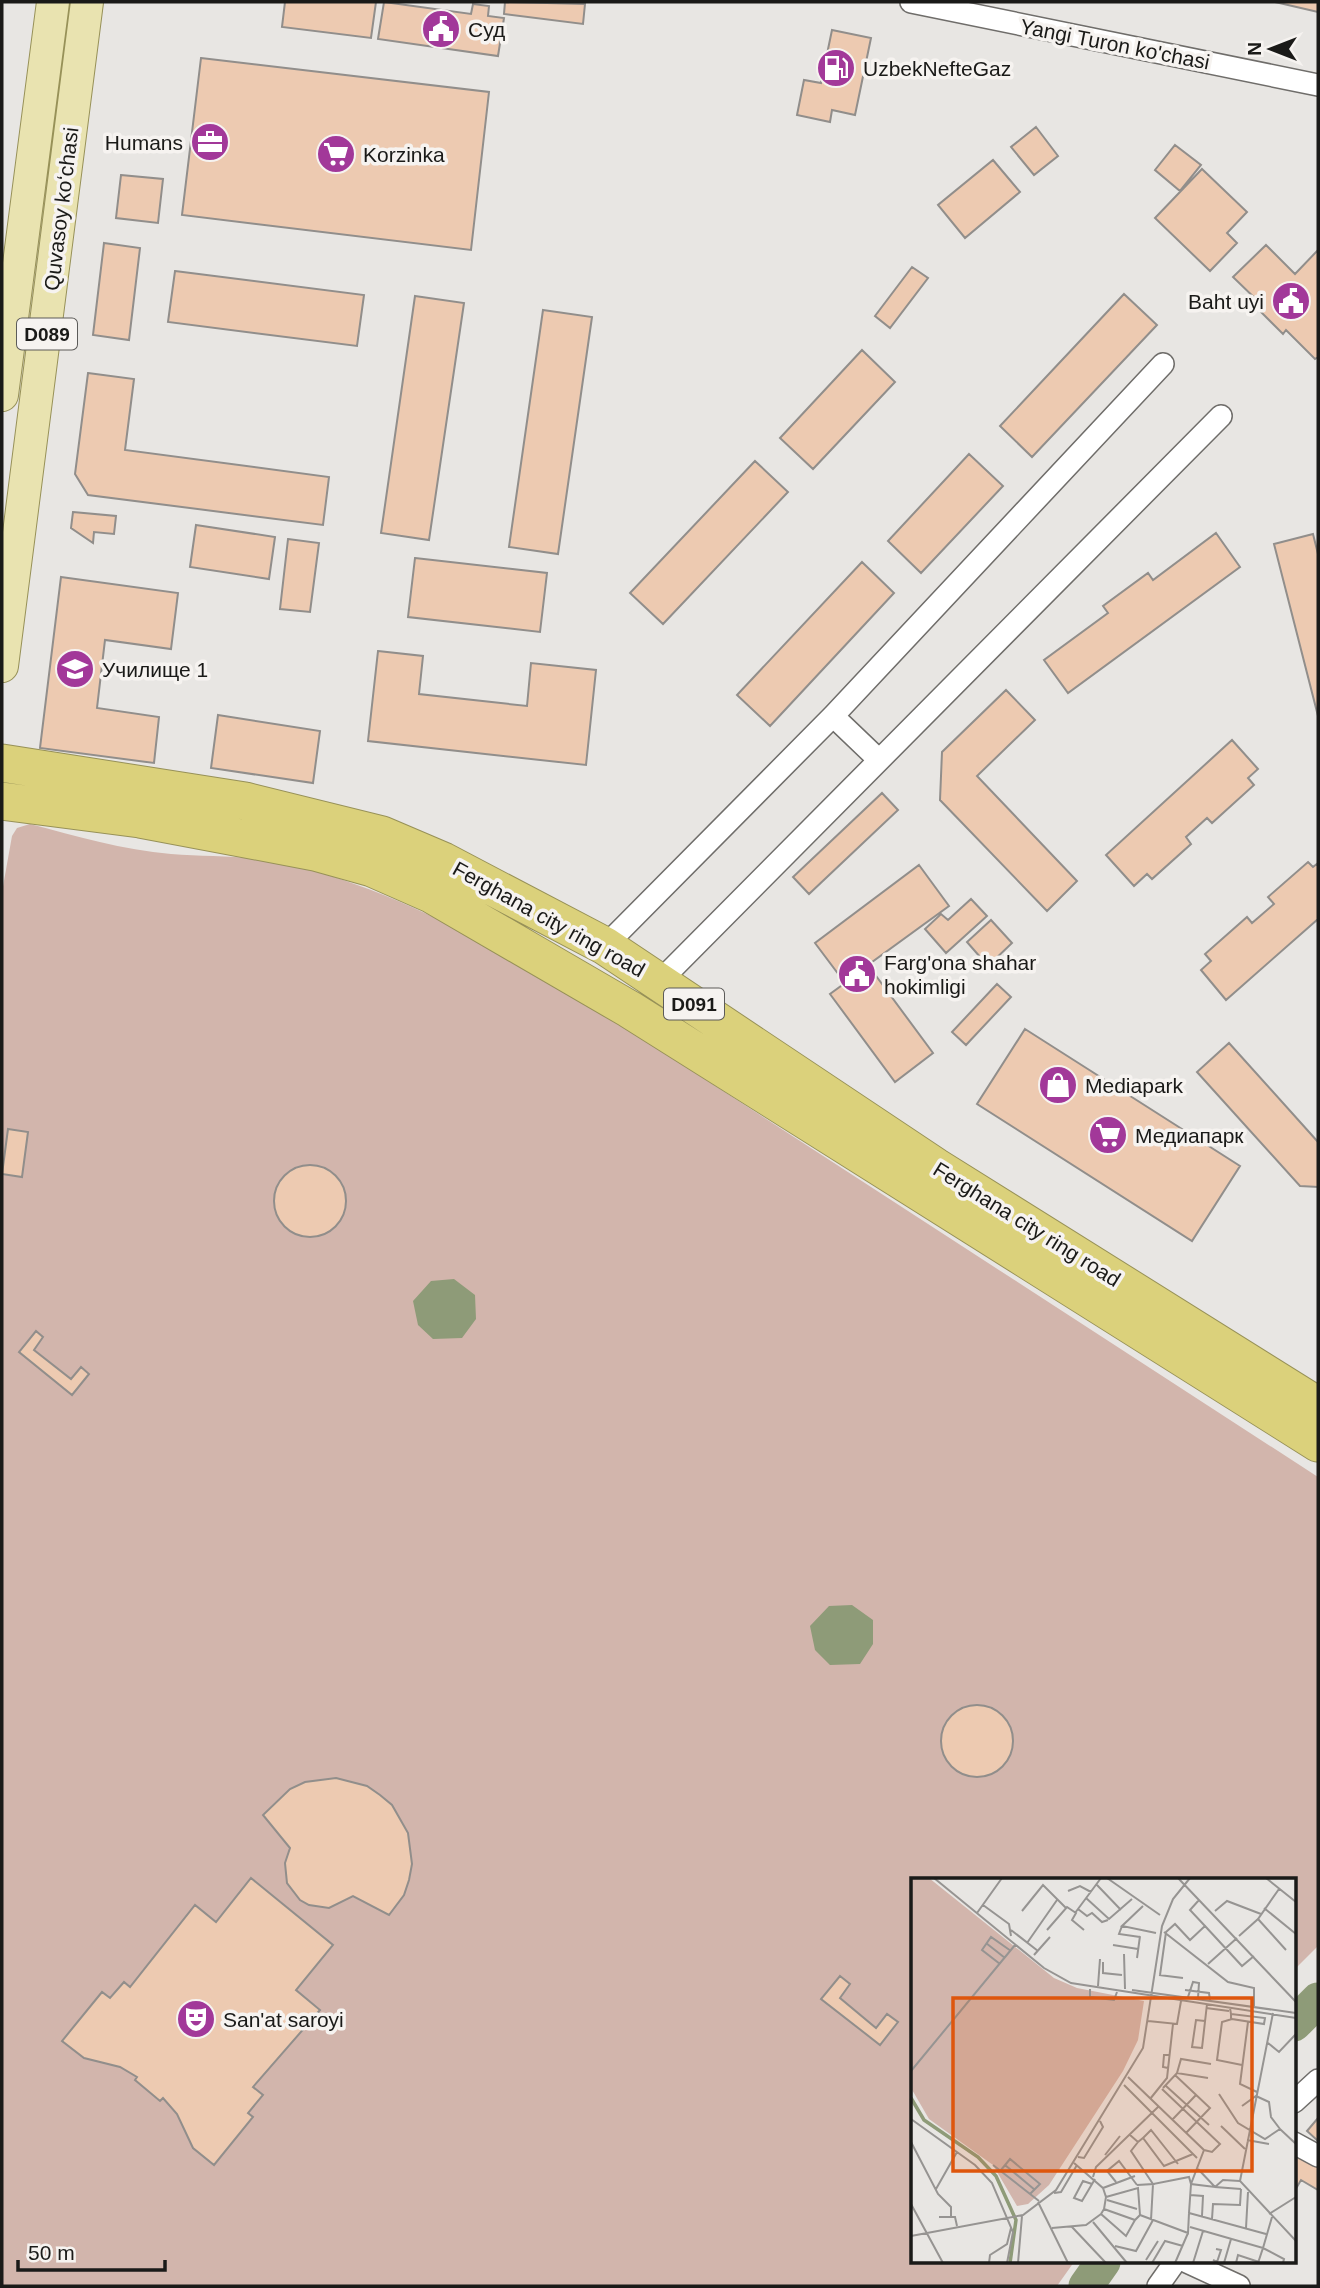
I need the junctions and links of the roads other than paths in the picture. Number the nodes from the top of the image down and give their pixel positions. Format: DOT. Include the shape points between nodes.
graph roads {
  1 [pos="53,2"];
  2 [pos="87,2"];
  3 [pos="911,2"];
  4 [pos="1006,11"];
  5 [pos="1318,85"];
  6 [pos="7,320"];
  7 [pos="1163,364"];
  8 [pos="2,395"];
  9 [pos="1221,416"];
  10 [pos="2,666"];
  11 [pos="833,716"];
  12 [pos="879,760"];
  13 [pos="2,763"];
  14 [pos="2,801"];
  15 [pos="605,946"];
  16 [pos="660,981"];
  17 [pos="998,1224"];
  18 [pos="1318,1406"];
  19 [pos="1318,1443"];
  20 [pos="1318,2080"];
  21 [pos="1296,2100"];
  22 [pos="1296,2144"];
  23 [pos="1318,2156"];
  24 [pos="1174,2264"];
  25 [pos="1191,2264"];
  26 [pos="1158,2286"];
  27 [pos="1239,2286"];
  1 -- 6 [label="main road, Quvasoy koʻchasi / D089"];
  2 -- 10 [label="main road, Quvasoy koʻchasi / D089"];
  3 -- 4 [label="street, Yangi Turon ko'chasi"];
  4 -- 5 [label="street, Yangi Turon ko'chasi"];
  6 -- 8 [label="main road, Quvasoy koʻchasi / D089"];
  7 -- 11 [label="street"];
  9 -- 12 [label="street"];
  11 -- 12 [label="street"];
  11 -- 15 [label="street"];
  12 -- 16 [label="street"];
  13 -- 15 [label="highway, Ferghana city ring road / D091" via="245,802 382,835 465,872"];
  14 -- 17 [label="highway, Ferghana city ring road / D091" via="140,819 315,852 431,894"];
  15 -- 16 [label="highway, Ferghana city ring road / D091"];
  16 -- 17 [label="highway, Ferghana city ring road / D091"];
  17 -- 18 [label="highway, Ferghana city ring road / D091"];
  17 -- 19 [label="highway, Ferghana city ring road / D091"];
  20 -- 21 [label="street"];
  22 -- 23 [label="street"];
  24 -- 26 [label="street"];
  25 -- 27 [label="street"];
}
